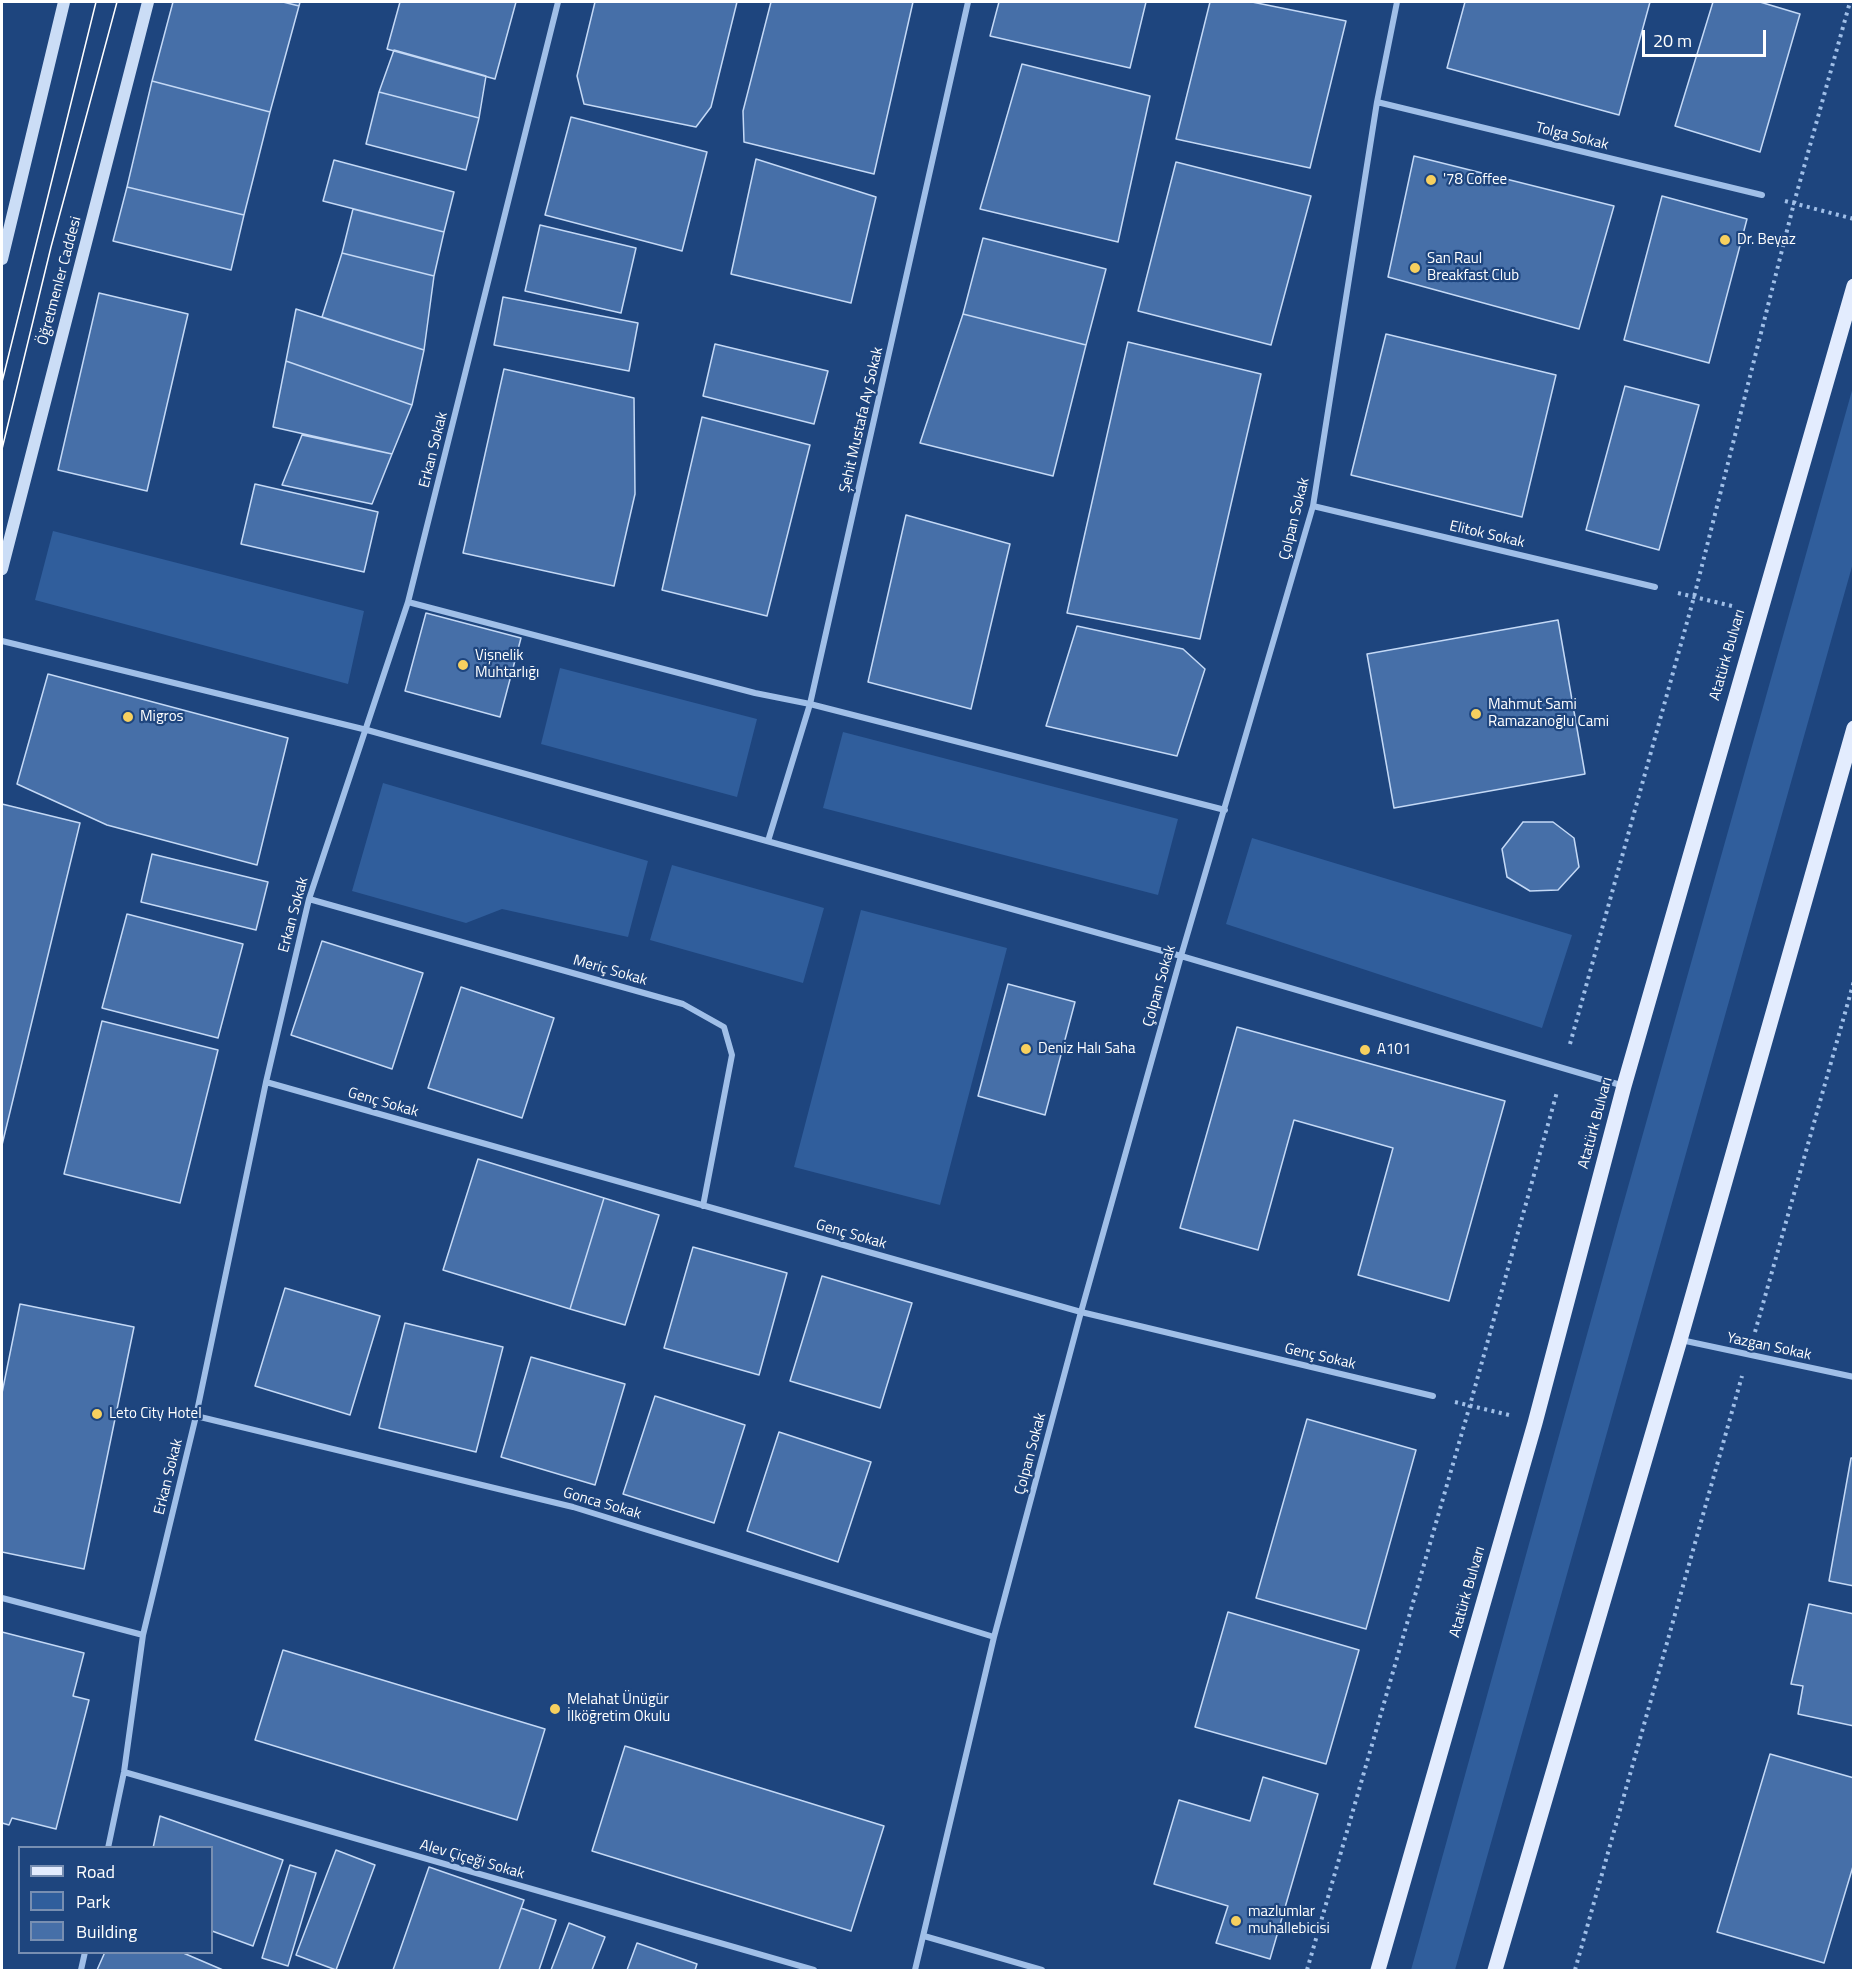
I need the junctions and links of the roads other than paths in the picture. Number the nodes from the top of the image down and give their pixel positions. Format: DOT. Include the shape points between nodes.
graph roads {
  1 [pos="64,2"];
  2 [pos="148,2"];
  3 [pos="558,2"];
  4 [pos="969,2"];
  5 [pos="1397,2"];
  6 [pos="1377,102"];
  7 [pos="1762,195"];
  8 [pos="2,259"];
  9 [pos="1854,286"];
  10 [pos="1313,506"];
  11 [pos="2,569"];
  12 [pos="1655,587"];
  13 [pos="408,602"];
  14 [pos="2,641"];
  15 [pos="810,704"];
  16 [pos="1854,728"];
  17 [pos="367,730"];
  18 [pos="1225,810"];
  19 [pos="768,841"];
  20 [pos="309,899"];
  21 [pos="1181,956"];
  22 [pos="266,1082"];
  23 [pos="1624,1086"];
  24 [pos="703,1206"];
  25 [pos="1081,1312"];
  26 [pos="1680,1340"];
  27 [pos="1854,1377"];
  28 [pos="1432,1396"];
  29 [pos="196,1416"];
  30 [pos="2,1598"];
  31 [pos="142,1635"];
  32 [pos="994,1637"];
  33 [pos="124,1772"];
  34 [pos="108,1846"];
  35 [pos="924,1936"];
  36 [pos="85,1954"];
  37 [pos="81,1971"];
  38 [pos="814,1971"];
  39 [pos="915,1971"];
  40 [pos="1042,1971"];
  41 [pos="1378,1971"];
  42 [pos="1495,1971"];
  1 -- 8 [label="main road"];
  2 -- 11 [label="main road, Öğretmenler Caddesi"];
  3 -- 13 [label="street, Erkan Sokak"];
  4 -- 15 [label="street, Şehit Mustafa Ay Sokak"];
  5 -- 6 [label="street, Çolpan Sokak"];
  6 -- 7 [label="street, Tolga Sokak"];
  6 -- 10 [label="street, Çolpan Sokak"];
  9 -- 23 [label="main road, Atatürk Bulvarı"];
  10 -- 12 [label="street, Elitok Sokak"];
  10 -- 18 [label="street, Çolpan Sokak"];
  13 -- 15 [label="street"];
  13 -- 17 [label="street, Erkan Sokak"];
  14 -- 17 [label="street"];
  15 -- 18 [label="street"];
  15 -- 19 [label="street, Şehit Mustafa Ay Sokak"];
  16 -- 26 [label="main road"];
  17 -- 19 [label="street"];
  17 -- 20 [label="street, Erkan Sokak"];
  18 -- 21 [label="street, Çolpan Sokak"];
  19 -- 21 [label="street"];
  20 -- 22 [label="street, Erkan Sokak"];
  20 -- 24 [label="street, Meriç Sokak" via="683,1004 724,1027 732,1055"];
  21 -- 23 [label="street"];
  21 -- 25 [label="street, Çolpan Sokak"];
  22 -- 24 [label="street, Genç Sokak"];
  22 -- 29 [label="street, Erkan Sokak"];
  23 -- 41 [label="main road, Atatürk Bulvarı" via="1535,1422"];
  24 -- 25 [label="street, Genç Sokak"];
  25 -- 28 [label="street, Genç Sokak"];
  25 -- 32 [label="street, Çolpan Sokak"];
  26 -- 27 [label="street, Yazgan Sokak"];
  26 -- 42 [label="main road"];
  29 -- 31 [label="street, Erkan Sokak"];
  29 -- 32 [label="street, Gonca Sokak" via="573,1507"];
  30 -- 31 [label="street"];
  31 -- 33 [label="street, Erkan Sokak"];
  32 -- 35 [label="street, Çolpan Sokak"];
  33 -- 34 [label="street, Erkan Sokak"];
  33 -- 38 [label="street, Alev Çiçeği Sokak"];
  35 -- 39 [label="street, Çolpan Sokak"];
  35 -- 40 [label="street"];
  36 -- 37 [label="street"];
}
